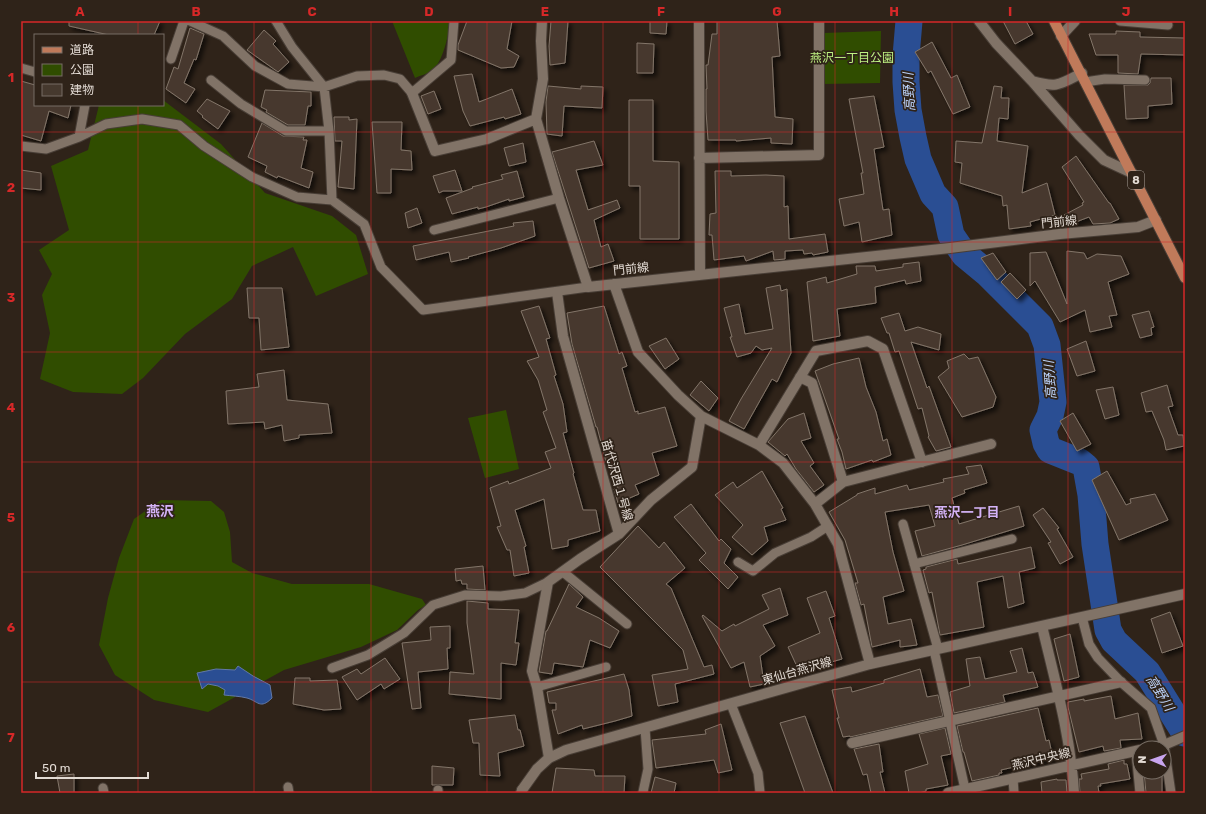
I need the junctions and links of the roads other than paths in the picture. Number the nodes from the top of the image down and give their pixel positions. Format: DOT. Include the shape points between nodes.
graph roads {
  1 [pos="184,21"];
  2 [pos="190,21"];
  3 [pos="276,21"];
  4 [pos="454,21"];
  5 [pos="542,21"];
  6 [pos="699,21"];
  7 [pos="819,21"];
  8 [pos="978,21"];
  9 [pos="1054,21"];
  10 [pos="1075,21"];
  11 [pos="1120,21"];
  12 [pos="1168,25"];
  13 [pos="1061,36"];
  14 [pos="171,59"];
  15 [pos="21,68"];
  16 [pos="34,72"];
  17 [pos="1084,78"];
  18 [pos="211,80"];
  19 [pos="1145,80"];
  20 [pos="1032,81"];
  21 [pos="324,87"];
  22 [pos="412,93"];
  23 [pos="85,106"];
  24 [pos="536,118"];
  25 [pos="329,131"];
  26 [pos="79,137"];
  27 [pos="21,146"];
  28 [pos="699,158"];
  29 [pos="1132,173"];
  30 [pos="559,198"];
  31 [pos="332,200"];
  32 [pos="1156,220"];
  33 [pos="434,230"];
  34 [pos="700,274"];
  35 [pos="1185,278"];
  36 [pos="614,284"];
  37 [pos="588,287"];
  38 [pos="557,292"];
  39 [pos="800,377"];
  40 [pos="701,416"];
  41 [pos="992,444"];
  42 [pos="759,445"];
  43 [pos="922,462"];
  44 [pos="843,482"];
  45 [pos="815,504"];
  46 [pos="904,524"];
  47 [pos="828,526"];
  48 [pos="619,534"];
  49 [pos="1012,539"];
  50 [pos="738,562"];
  51 [pos="914,564"];
  52 [pos="563,572"];
  53 [pos="548,582"];
  54 [pos="1185,594"];
  55 [pos="1082,617"];
  56 [pos="627,624"];
  57 [pos="1042,626"];
  58 [pos="936,650"];
  59 [pos="870,664"];
  60 [pos="606,667"];
  61 [pos="332,668"];
  62 [pos="1122,682"];
  63 [pos="537,687"];
  64 [pos="1059,696"];
  65 [pos="731,704"];
  66 [pos="949,721"];
  67 [pos="645,728"];
  68 [pos="1185,736"];
  69 [pos="1162,740"];
  70 [pos="1172,742"];
  71 [pos="852,743"];
  72 [pos="1132,751"];
  73 [pos="549,758"];
  74 [pos="1072,765"];
  75 [pos="1013,778"];
  76 [pos="1139,780"];
  77 [pos="1169,780"];
  78 [pos="968,790"];
  79 [pos="523,792"];
  80 [pos="643,792"];
  81 [pos="760,793"];
  82 [pos="948,793"];
  83 [pos="1014,793"];
  84 [pos="1074,793"];
  85 [pos="1140,793"];
  86 [pos="1171,793"];
  1 -- 14 [label="lane"];
  2 -- 21 [label="lane" via="223,36 255,66 288,84"];
  3 -- 21 [label="lane" via="292,47"];
  4 -- 22 [label="lane" via="451,60"];
  5 -- 24 [label="street" via="543,79"];
  6 -- 28 [label="street"];
  7 -- 28 [label="street" via="819,155"];
  8 -- 20 [label="street"];
  9 -- 13 [label="main road, 8"];
  10 -- 13 [label="street"];
  11 -- 12 [label="lane"];
  13 -- 17 [label="main road, 8"];
  15 -- 16 [label="lane"];
  17 -- 19 [label="lane"];
  17 -- 20 [label="street" via="1058,85"];
  17 -- 29 [label="main road, 8"];
  18 -- 25 [label="lane" via="242,104 286,132"];
  20 -- 29 [label="street" via="1104,160"];
  21 -- 22 [label="lane" via="357,76 384,75 400,79"];
  21 -- 25 [label="lane"];
  22 -- 24 [label="street" via="435,151 487,139"];
  23 -- 26 [label="lane"];
  24 -- 30 [label="street"];
  25 -- 31 [label="lane"];
  26 -- 27 [label="lane" via="46,150"];
  26 -- 31 [label="lane" via="106,124 142,119 179,125 204,146 252,177 297,197"];
  28 -- 34 [label="street"];
  29 -- 32 [label="main road, 8"];
  30 -- 33 [label="lane"];
  30 -- 37 [label="street"];
  31 -- 38 [label="lane" via="364,224 381,267 423,310"];
  32 -- 34 [label="street, 門前線" via="1138,227"];
  32 -- 35 [label="main road, 8"];
  34 -- 36 [label="street, 門前線"];
  36 -- 37 [label="street, 門前線"];
  36 -- 40 [label="street" via="638,352"];
  37 -- 38 [label="lane"];
  38 -- 48 [label="street, 苗代沢西１号線" via="563,336"];
  39 -- 42 [label="street"];
  39 -- 43 [label="street" via="816,351 868,341 883,349"];
  39 -- 44 [label="street" via="812,383"];
  40 -- 42 [label="street"];
  40 -- 48 [label="street" via="692,467 651,500"];
  41 -- 43 [label="street"];
  42 -- 45 [label="street" via="783,463"];
  43 -- 44 [label="street"];
  44 -- 45 [label="street"];
  45 -- 47 [label="street"];
  46 -- 51 [label="lane"];
  47 -- 50 [label="lane" via="811,537 775,553 752,571"];
  47 -- 59 [label="street" via="838,544"];
  48 -- 52 [label="street, 苗代沢西１号線"];
  49 -- 51 [label="lane"];
  51 -- 58 [label="lane"];
  52 -- 53 [label="street, 苗代沢西１号線"];
  52 -- 56 [label="lane"];
  53 -- 61 [label="lane" via="525,593 502,596 465,595 433,605 404,633 368,655"];
  53 -- 63 [label="street" via="532,671"];
  54 -- 55 [label="street, 東仙台燕沢線"];
  55 -- 57 [label="street, 東仙台燕沢線"];
  55 -- 62 [label="lane" via="1089,644 1098,658"];
  57 -- 58 [label="street, 東仙台燕沢線"];
  57 -- 64 [label="street"];
  58 -- 59 [label="street, 東仙台燕沢線"];
  58 -- 66 [label="lane"];
  59 -- 65 [label="street, 東仙台燕沢線"];
  60 -- 63 [label="lane"];
  62 -- 64 [label="street"];
  62 -- 69 [label="lane" via="1151,708"];
  63 -- 73 [label="street"];
  64 -- 66 [label="street"];
  64 -- 74 [label="street"];
  65 -- 67 [label="street, 東仙台燕沢線"];
  65 -- 81 [label="lane" via="758,774"];
  66 -- 71 [label="street"];
  66 -- 78 [label="lane"];
  67 -- 73 [label="street, 東仙台燕沢線" via="566,750"];
  67 -- 80 [label="lane" via="648,769"];
  68 -- 70 [label="street"];
  72 -- 74 [label="street, 燕沢中央線"];
  73 -- 79 [label="street, 東仙台燕沢線" via="537,770"];
  74 -- 75 [label="street, 燕沢中央線"];
  74 -- 84 [label="street"];
  75 -- 78 [label="street, 燕沢中央線"];
  75 -- 83 [label="lane"];
  76 -- 85 [label="lane"];
  77 -- 86 [label="lane"];
  78 -- 82 [label="street, 燕沢中央線"];
}
